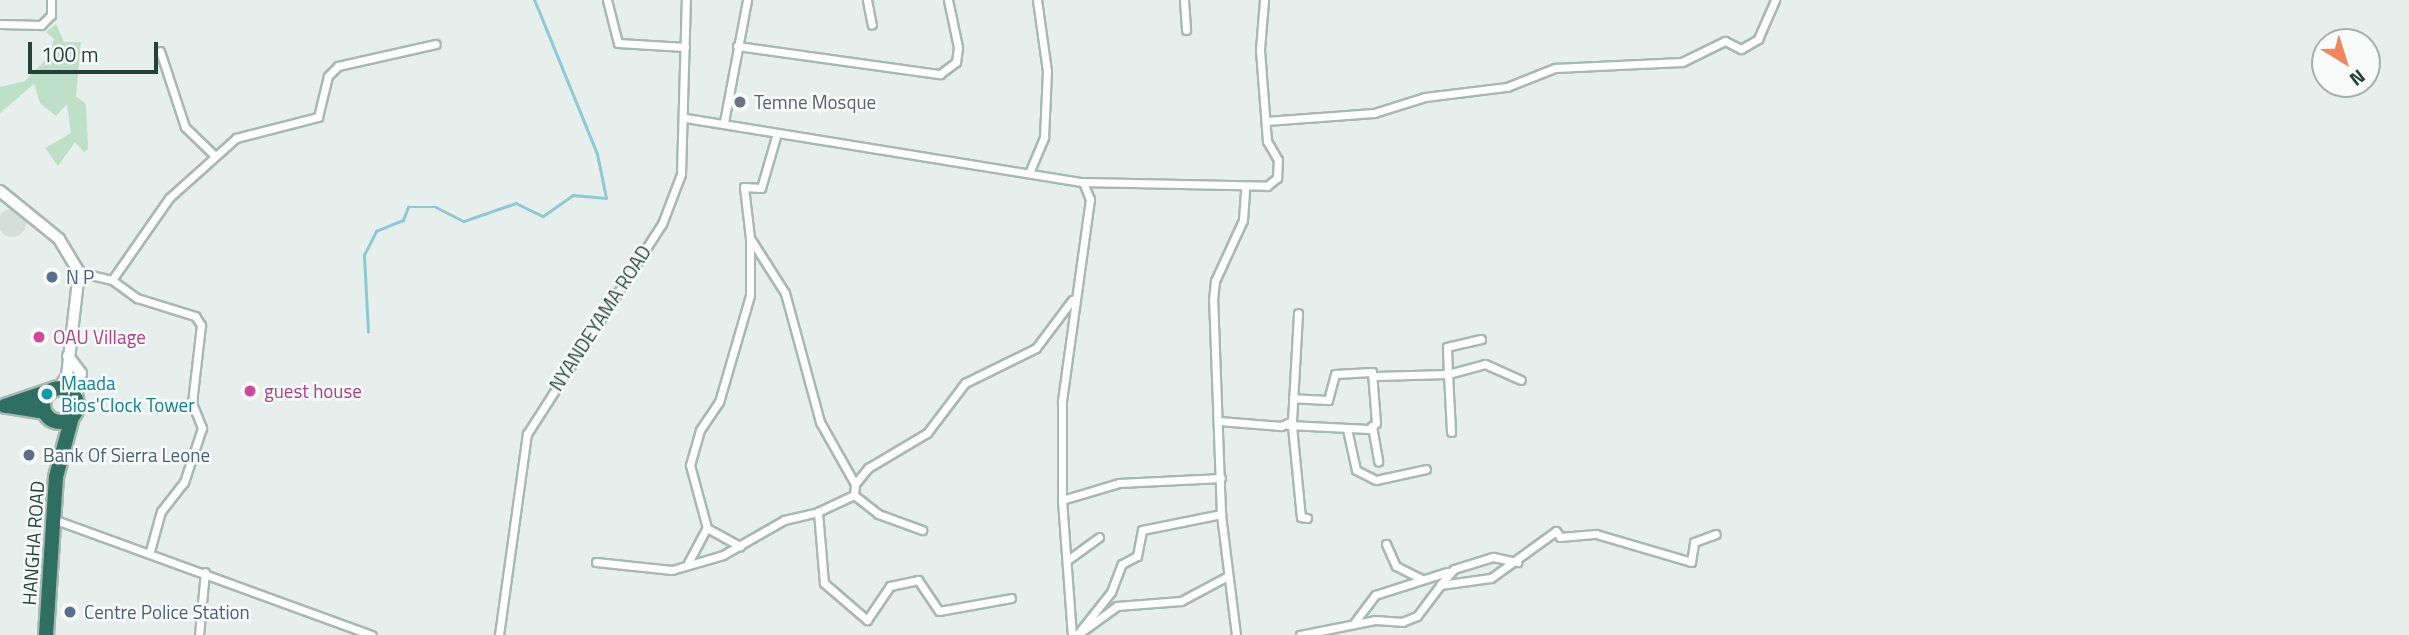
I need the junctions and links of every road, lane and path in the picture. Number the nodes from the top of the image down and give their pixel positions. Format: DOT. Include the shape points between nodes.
graph roads {
  1 [pos="51,0"];
  2 [pos="607,0"];
  3 [pos="686,0"];
  4 [pos="747,0"];
  5 [pos="867,0"];
  6 [pos="948,0"];
  7 [pos="1037,0"];
  8 [pos="1184,0"];
  9 [pos="1264,0"];
  10 [pos="1774,0"];
  11 [pos="0,24"];
  12 [pos="872,25"];
  13 [pos="1185,30"];
  14 [pos="436,44"];
  15 [pos="737,46"];
  16 [pos="685,47"];
  17 [pos="160,51"];
  18 [pos="686,118"];
  19 [pos="1266,121"];
  20 [pos="724,122"];
  21 [pos="777,133"];
  22 [pos="214,155"];
  23 [pos="1029,173"];
  24 [pos="1083,182"];
  25 [pos="1245,190"];
  26 [pos="0,191"];
  27 [pos="750,237"];
  28 [pos="79,272"];
  29 [pos="112,280"];
  30 [pos="1073,299"];
  31 [pos="1298,313"];
  32 [pos="1481,339"];
  33 [pos="68,356"];
  34 [pos="1448,374"];
  35 [pos="1375,376"];
  36 [pos="1521,380"];
  37 [pos="55,389"];
  38 [pos="76,398"];
  39 [pos="1293,398"];
  40 [pos="2,406"];
  41 [pos="48,416"];
  42 [pos="72,416"];
  43 [pos="1219,421"];
  44 [pos="1290,426"];
  45 [pos="1372,426"];
  46 [pos="1347,429"];
  47 [pos="1451,432"];
  48 [pos="60,455"];
  49 [pos="1378,461"];
  50 [pos="1426,469"];
  51 [pos="1221,478"];
  52 [pos="855,484"];
  53 [pos="854,495"];
  54 [pos="1062,500"];
  55 [pos="818,512"];
  56 [pos="1221,514"];
  57 [pos="1307,518"];
  58 [pos="52,519"];
  59 [pos="706,528"];
  60 [pos="922,530"];
  61 [pos="1716,534"];
  62 [pos="1099,537"];
  63 [pos="1067,542"];
  64 [pos="1386,544"];
  65 [pos="740,546"];
  66 [pos="1083,546"];
  67 [pos="150,551"];
  68 [pos="1069,559"];
  69 [pos="596,562"];
  70 [pos="1517,562"];
  71 [pos="688,563"];
  72 [pos="205,572"];
  73 [pos="1447,572"];
  74 [pos="1226,577"];
  75 [pos="1421,579"];
  76 [pos="1440,585"];
  77 [pos="1011,598"];
  78 [pos="1354,624"];
  79 [pos="46,635"];
  80 [pos="199,635"];
  81 [pos="372,635"];
  82 [pos="499,635"];
  83 [pos="1072,635"];
  84 [pos="1236,635"];
  85 [pos="1300,635"];
  1 -- 11 [label="street" via="51,15 41,25"];
  2 -- 16 [label="street" via="618,43"];
  3 -- 16 [label="street, NYANDEYAMA ROAD"];
  4 -- 15 [label="street"];
  5 -- 12 [label="street"];
  6 -- 15 [label="street" via="958,47 956,62 940,74"];
  7 -- 23 [label="street" via="1047,71 1045,124"];
  8 -- 13 [label="street"];
  9 -- 19 [label="street" via="1260,49"];
  10 -- 19 [label="street" via="1758,39 1741,49 1725,41 1682,62 1555,68 1507,87 1425,97 1374,113"];
  14 -- 22 [label="street" via="338,66 328,76 318,117 263,127"];
  15 -- 20 [label="street"];
  16 -- 18 [label="street, NYANDEYAMA ROAD"];
  17 -- 22 [label="street" via="185,127"];
  18 -- 20 [label="street"];
  18 -- 82 [label="street, NYANDEYAMA ROAD" via="681,174 662,224 527,434"];
  19 -- 25 [label="street" via="1278,178"];
  20 -- 21 [label="street"];
  21 -- 23 [label="street"];
  21 -- 27 [label="street" via="761,188 744,187"];
  22 -- 29 [label="street" via="169,198"];
  23 -- 24 [label="street"];
  24 -- 25 [label="street" via="1126,179"];
  24 -- 30 [label="street" via="1090,199"];
  25 -- 43 [label="street" via="1243,220 1215,281"];
  26 -- 28 [label="street" via="59,239"];
  27 -- 52 [label="street" via="785,293 820,422"];
  27 -- 59 [label="street" via="750,295 719,402 700,430 690,465"];
  28 -- 29 [label="street"];
  28 -- 33 [label="street"];
  29 -- 67 [label="street" via="137,299 195,316 201,325 192,403 202,428 184,482 161,511"];
  30 -- 52 [label="street" via="1036,348 965,383 927,433 868,468"];
  30 -- 54 [label="street" via="1059,434"];
  31 -- 39 [label="street"];
  32 -- 34 [label="street" via="1447,347"];
  33 -- 37 [label="street"];
  33 -- 38 [label="street" via="81,373"];
  34 -- 35 [label="street"];
  34 -- 36 [label="street" via="1485,364"];
  34 -- 47 [label="street"];
  35 -- 39 [label="street" via="1335,374 1333,398"];
  35 -- 45 [label="street"];
  37 -- 38 [label="highway"];
  37 -- 40 [label="highway"];
  37 -- 41 [label="highway"];
  38 -- 42 [label="highway, HANGHA ROAD"];
  39 -- 44 [label="street"];
  40 -- 41 [label="highway"];
  41 -- 42 [label="highway"];
  41 -- 48 [label="highway, HANGHA ROAD"];
  42 -- 48 [label="highway, HANGHA ROAD"];
  43 -- 44 [label="street"];
  43 -- 51 [label="street"];
  44 -- 46 [label="street"];
  44 -- 57 [label="street" via="1301,517"];
  45 -- 46 [label="street"];
  45 -- 49 [label="street"];
  46 -- 50 [label="street" via="1356,470 1376,481"];
  48 -- 58 [label="highway, HANGHA ROAD"];
  51 -- 54 [label="street" via="1119,483"];
  51 -- 56 [label="street"];
  52 -- 53 [label="street"];
  53 -- 55 [label="street"];
  53 -- 60 [label="street" via="878,514"];
  54 -- 63 [label="street"];
  55 -- 65 [label="street" via="784,520"];
  55 -- 77 [label="street" via="824,583 866,620 890,586 918,580 939,611"];
  56 -- 74 [label="street"];
  56 -- 74 [label="street" via="1142,530 1137,556 1122,564 1111,592 1077,635 1116,606 1181,601"];
  58 -- 67 [label="street"];
  58 -- 79 [label="highway, HANGHA ROAD"];
  59 -- 65 [label="street"];
  59 -- 71 [label="street"];
  61 -- 70 [label="street" via="1694,542 1691,562 1596,534 1560,537 1556,531"];
  62 -- 66 [label="street"];
  63 -- 66 [label="street"];
  63 -- 68 [label="street"];
  64 -- 75 [label="street" via="1396,566"];
  65 -- 71 [label="street"];
  66 -- 68 [label="street"];
  67 -- 72 [label="street"];
  68 -- 83 [label="street"];
  69 -- 71 [label="street" via="672,570"];
  70 -- 73 [label="street" via="1493,557"];
  70 -- 76 [label="street" via="1491,578"];
  72 -- 80 [label="street"];
  72 -- 81 [label="street"];
  73 -- 75 [label="street"];
  73 -- 76 [label="street"];
  74 -- 84 [label="street"];
  75 -- 78 [label="street" via="1414,587 1375,595"];
  76 -- 78 [label="street" via="1417,616"];
  78 -- 85 [label="street"];
}
